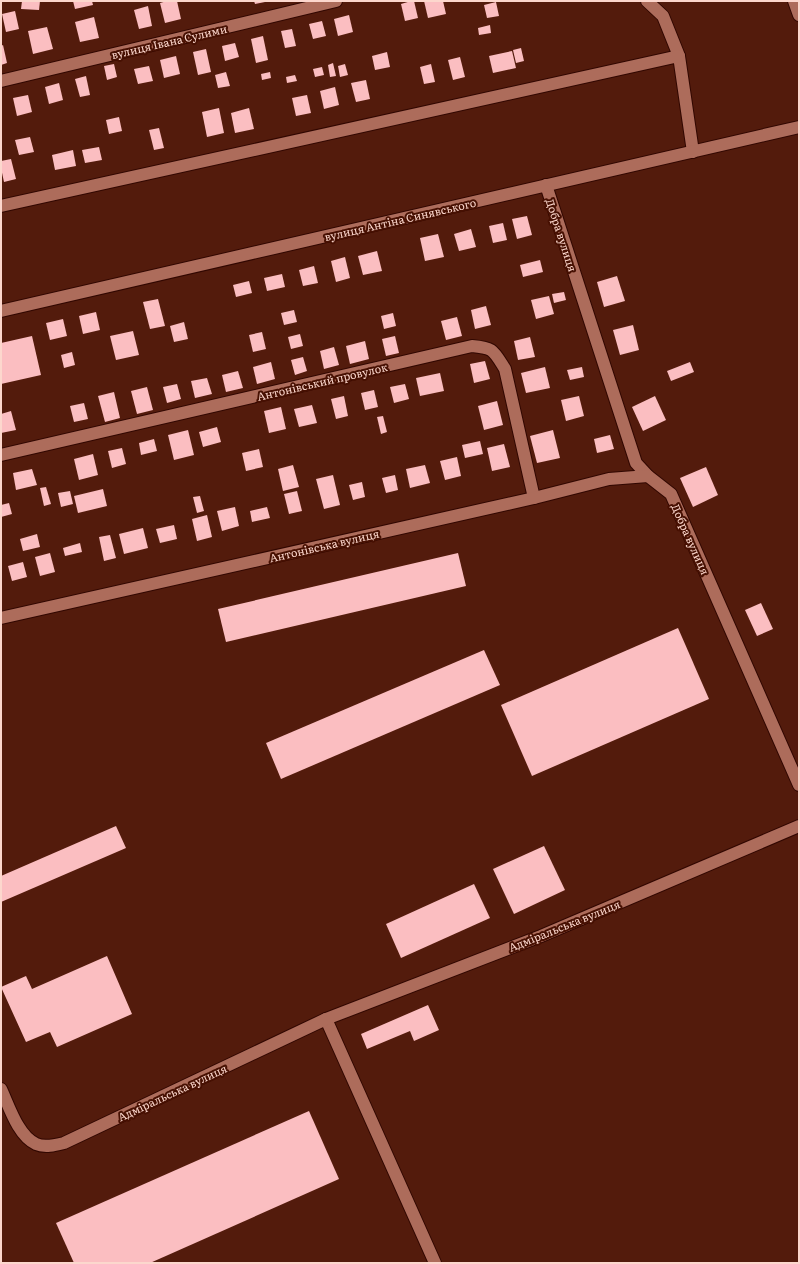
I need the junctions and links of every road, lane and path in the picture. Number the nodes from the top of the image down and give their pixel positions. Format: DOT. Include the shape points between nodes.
graph roads {
  1 [pos="336,1"];
  2 [pos="647,1"];
  3 [pos="794,1"];
  4 [pos="799,16"];
  5 [pos="679,56"];
  6 [pos="1,81"];
  7 [pos="799,127"];
  8 [pos="693,152"];
  9 [pos="546,185"];
  10 [pos="1,206"];
  11 [pos="1,310"];
  12 [pos="1,455"];
  13 [pos="648,476"];
  14 [pos="534,498"];
  15 [pos="1,618"];
  16 [pos="799,785"];
  17 [pos="799,826"];
  18 [pos="326,1019"];
  19 [pos="1,1089"];
  20 [pos="435,1263"];
  1 -- 6 [label="street, вулиця Івана Сулими"];
  2 -- 5 [label="street" via="663,16"];
  3 -- 4 [label="street"];
  5 -- 8 [label="street"];
  5 -- 10 [label="street"];
  7 -- 8 [label="street, вулиця Антіна Синявського"];
  8 -- 9 [label="street, вулиця Антіна Синявського"];
  9 -- 11 [label="street, вулиця Антіна Синявського"];
  9 -- 13 [label="street, Добра вулиця" via="636,463"];
  12 -- 14 [label="street, Антонівський провулок" via="472,346 494,351 505,369"];
  13 -- 14 [label="street, Антонівська вулиця" via="609,479"];
  13 -- 16 [label="street, Добра вулиця" via="671,494"];
  14 -- 15 [label="street, Антонівська вулиця"];
  17 -- 18 [label="street, Адміральська вулиця" via="541,936"];
  18 -- 19 [label="street, Адміральська вулиця" via="64,1143 52,1146 38,1145 28,1139 20,1129"];
  18 -- 20 [label="street"];
}
